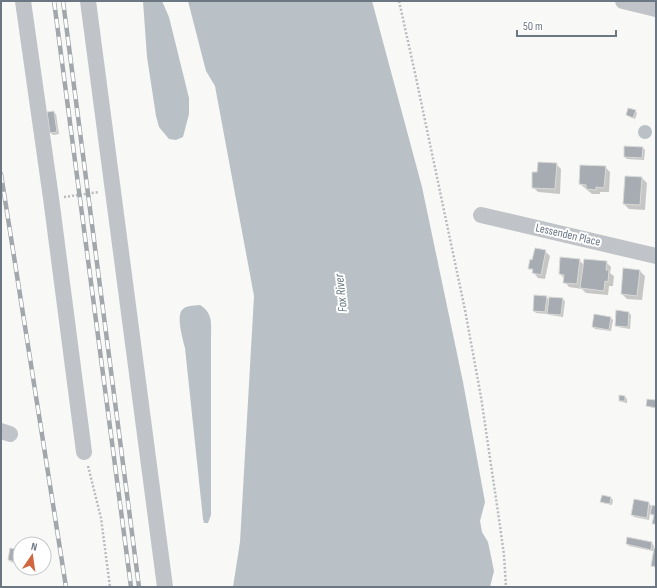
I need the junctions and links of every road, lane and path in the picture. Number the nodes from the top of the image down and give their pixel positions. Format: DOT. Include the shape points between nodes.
graph roads {
  1 [pos="23,1"];
  2 [pos="88,1"];
  3 [pos="399,1"];
  4 [pos="623,1"];
  5 [pos="656,8"];
  6 [pos="113,190"];
  7 [pos="52,198"];
  8 [pos="481,215"];
  9 [pos="656,256"];
  10 [pos="84,452"];
  11 [pos="110,587"];
  12 [pos="165,587"];
  13 [pos="506,587"];
  1 -- 7 [label="street"];
  2 -- 6 [label="street"];
  3 -- 13 [label="path" via="481,397 504,555"];
  4 -- 5 [label="street"];
  6 -- 7 [label="path" via="74,193"];
  6 -- 12 [label="street"];
  7 -- 10 [label="street"];
  8 -- 9 [label="street, Lessenden Place"];
  10 -- 11 [label="path" via="101,518"];
}
